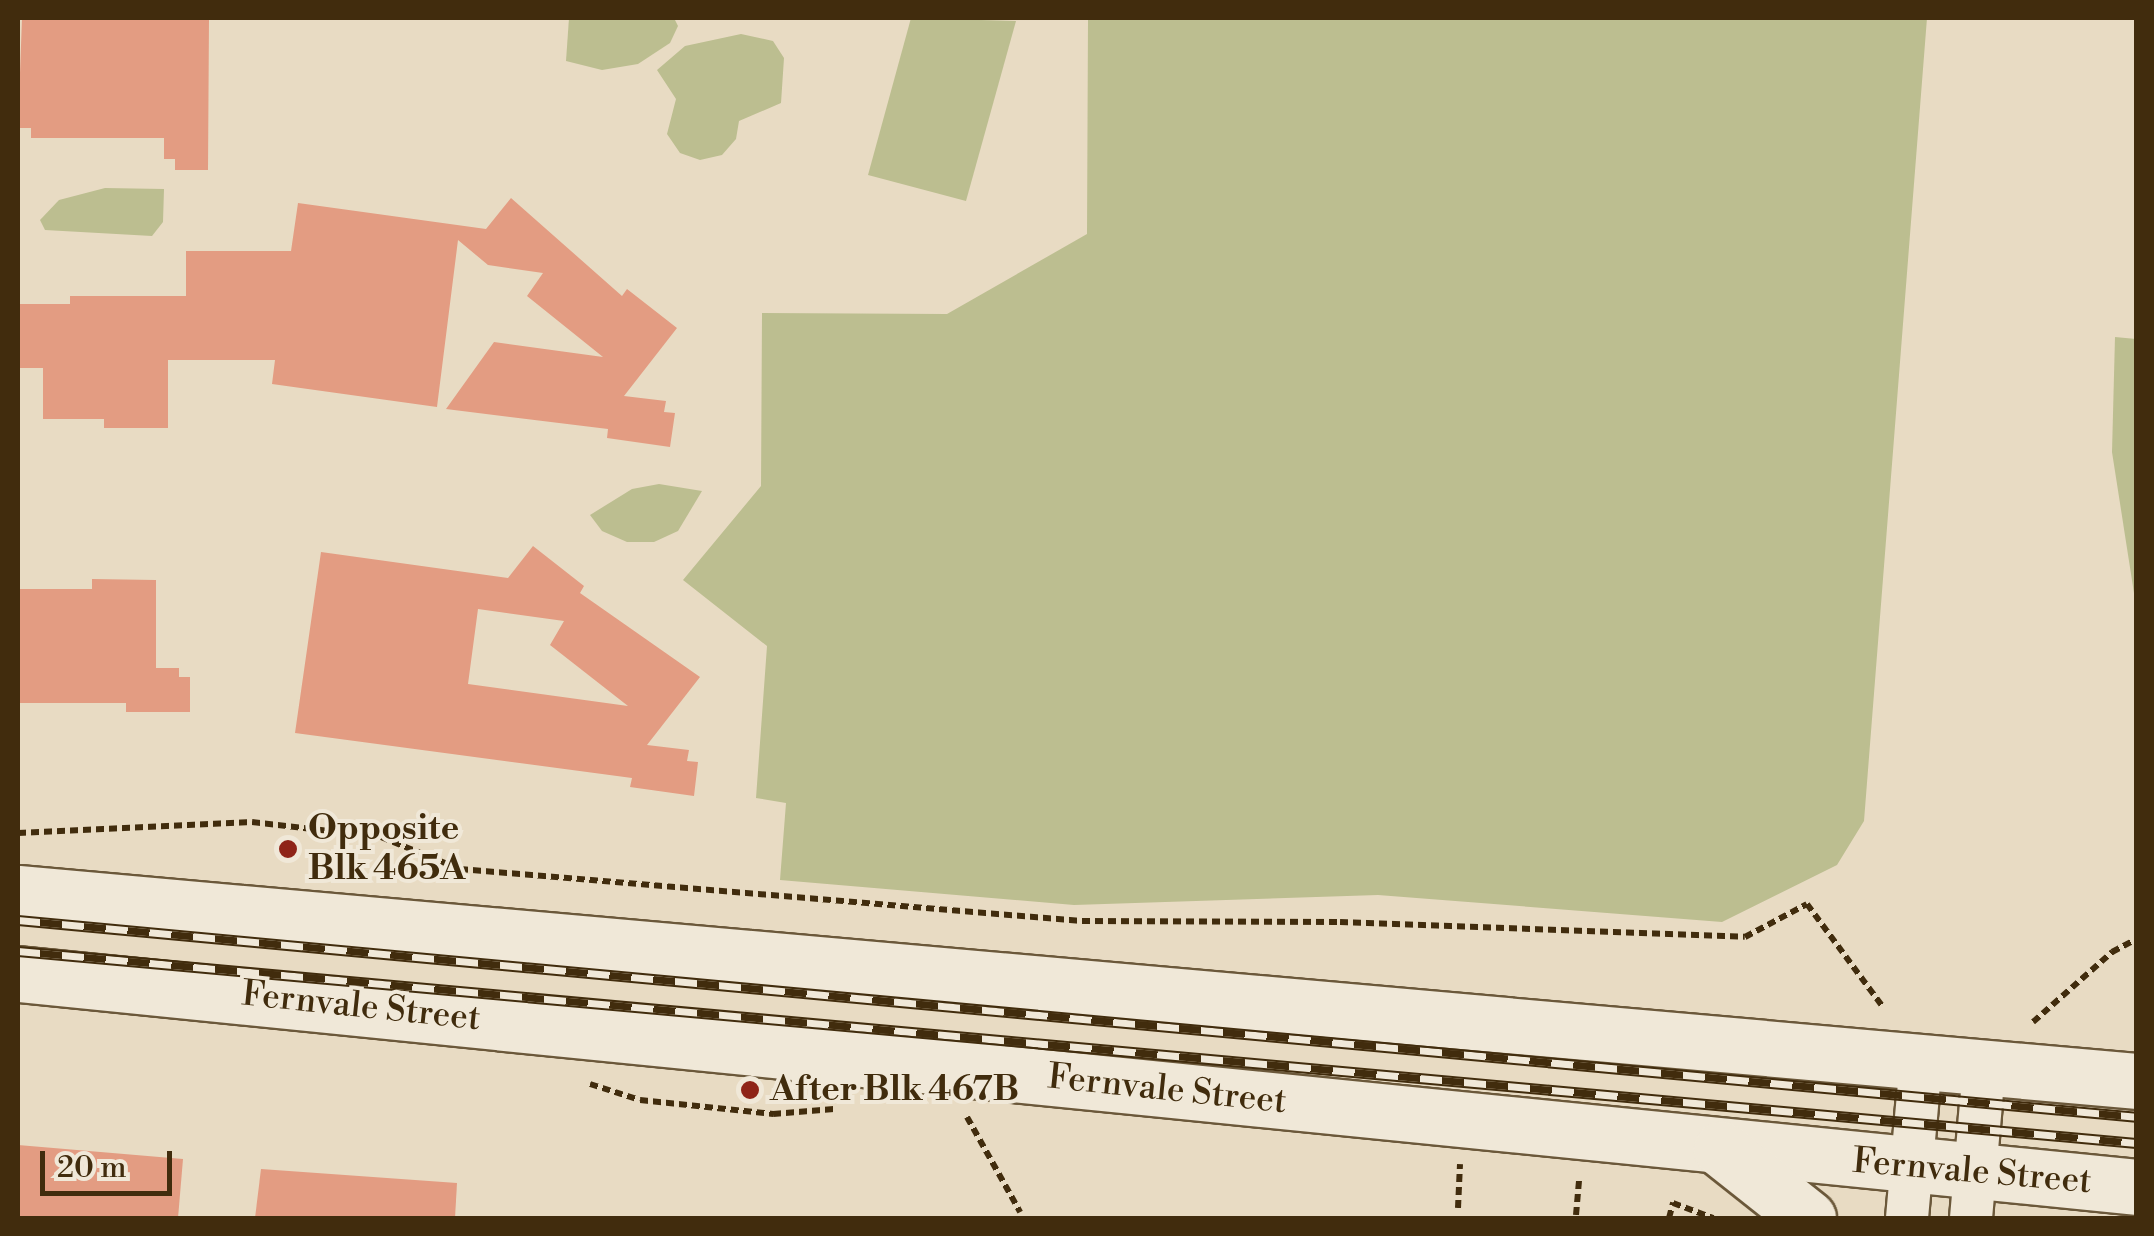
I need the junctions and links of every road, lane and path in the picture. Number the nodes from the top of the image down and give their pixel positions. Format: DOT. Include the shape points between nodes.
graph roads {
  1 [pos="18,833"];
  2 [pos="18,893"];
  3 [pos="2136,939"];
  4 [pos="18,974"];
  5 [pos="1878,1006"];
  6 [pos="2029,1026"];
  7 [pos="1922,1062"];
  8 [pos="1984,1068"];
  9 [pos="2136,1082"];
  10 [pos="959,1102"];
  11 [pos="1718,1147"];
  12 [pos="1460,1163"];
  13 [pos="1579,1176"];
  14 [pos="2136,1187"];
  15 [pos="1910,1192"];
  16 [pos="1973,1196"];
  17 [pos="1458,1208"];
  18 [pos="1020,1212"];
  19 [pos="1576,1215"];
  20 [pos="2136,1215"];
  21 [pos="1668,1218"];
  22 [pos="1713,1218"];
  23 [pos="1808,1218"];
  24 [pos="2123,1218"];
  1 -- 5 [label="path" via="252,822 380,836 460,868 1082,921 1340,922 1745,937 1806,904"];
  2 -- 7 [label="street"];
  3 -- 6 [label="path" via="2112,952"];
  4 -- 11 [label="street, Fernvale Street"];
  7 -- 8 [label="street"];
  7 -- 15 [label="street"];
  8 -- 9 [label="street"];
  8 -- 16 [label="street"];
  10 -- 18 [label="path"];
  11 -- 15 [label="street, Fernvale Street"];
  11 -- 23 [label="street"];
  12 -- 17 [label="path"];
  13 -- 19 [label="path"];
  14 -- 16 [label="street, Fernvale Street"];
  15 -- 16 [label="street, Fernvale Street"];
  20 -- 24 [label="street"];
  21 -- 22 [label="path" via="1673,1203"];
}
